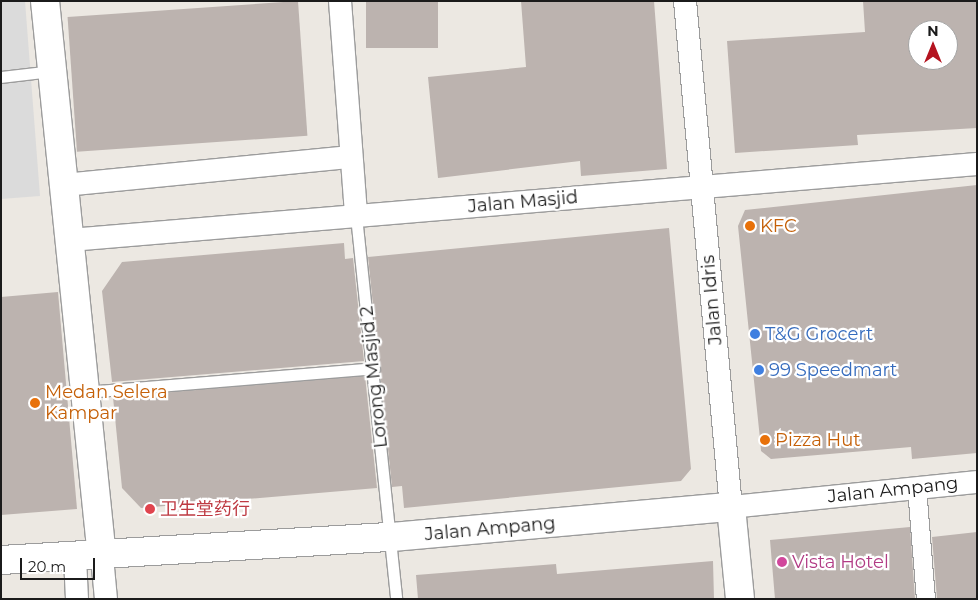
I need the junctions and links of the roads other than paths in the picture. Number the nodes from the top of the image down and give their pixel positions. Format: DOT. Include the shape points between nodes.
graph roads {
  1 [pos="45,1"];
  2 [pos="340,1"];
  3 [pos="685,1"];
  4 [pos="52,71"];
  5 [pos="1,76"];
  6 [pos="352,157"];
  7 [pos="977,164"];
  8 [pos="64,184"];
  9 [pos="702,187"];
  10 [pos="356,216"];
  11 [pos="70,240"];
  12 [pos="374,368"];
  13 [pos="85,392"];
  14 [pos="977,482"];
  15 [pos="917,488"];
  16 [pos="731,507"];
  17 [pos="392,537"];
  18 [pos="102,557"];
  19 [pos="75,558"];
  20 [pos="1,560"];
  21 [pos="78,599"];
  22 [pos="106,599"];
  23 [pos="396,599"];
  24 [pos="740,599"];
  25 [pos="926,599"];
  1 -- 4 [label="street"];
  2 -- 6 [label="street"];
  3 -- 9 [label="street, Jalan Idris"];
  4 -- 5 [label="lane"];
  4 -- 8 [label="street"];
  6 -- 8 [label="street"];
  6 -- 10 [label="street"];
  7 -- 9 [label="street, Jalan Masjid"];
  8 -- 11 [label="street"];
  9 -- 10 [label="street, Jalan Masjid"];
  9 -- 16 [label="street, Jalan Idris"];
  10 -- 11 [label="street, Jalan Masjid"];
  10 -- 12 [label="lane, Lorong Masjid 2"];
  11 -- 13 [label="street"];
  12 -- 13 [label="lane"];
  12 -- 17 [label="lane, Lorong Masjid 2"];
  13 -- 18 [label="street"];
  14 -- 15 [label="street, Jalan Ampang"];
  15 -- 16 [label="street, Jalan Ampang"];
  15 -- 25 [label="street"];
  16 -- 17 [label="street, Jalan Ampang"];
  16 -- 24 [label="street, Jalan Idris"];
  17 -- 18 [label="street, Jalan Ampang"];
  17 -- 23 [label="lane, Lorong Masjid 2"];
  18 -- 19 [label="street, Jalan Ampang"];
  18 -- 22 [label="street"];
  19 -- 20 [label="street, Jalan Ampang"];
  19 -- 21 [label="street"];
}
